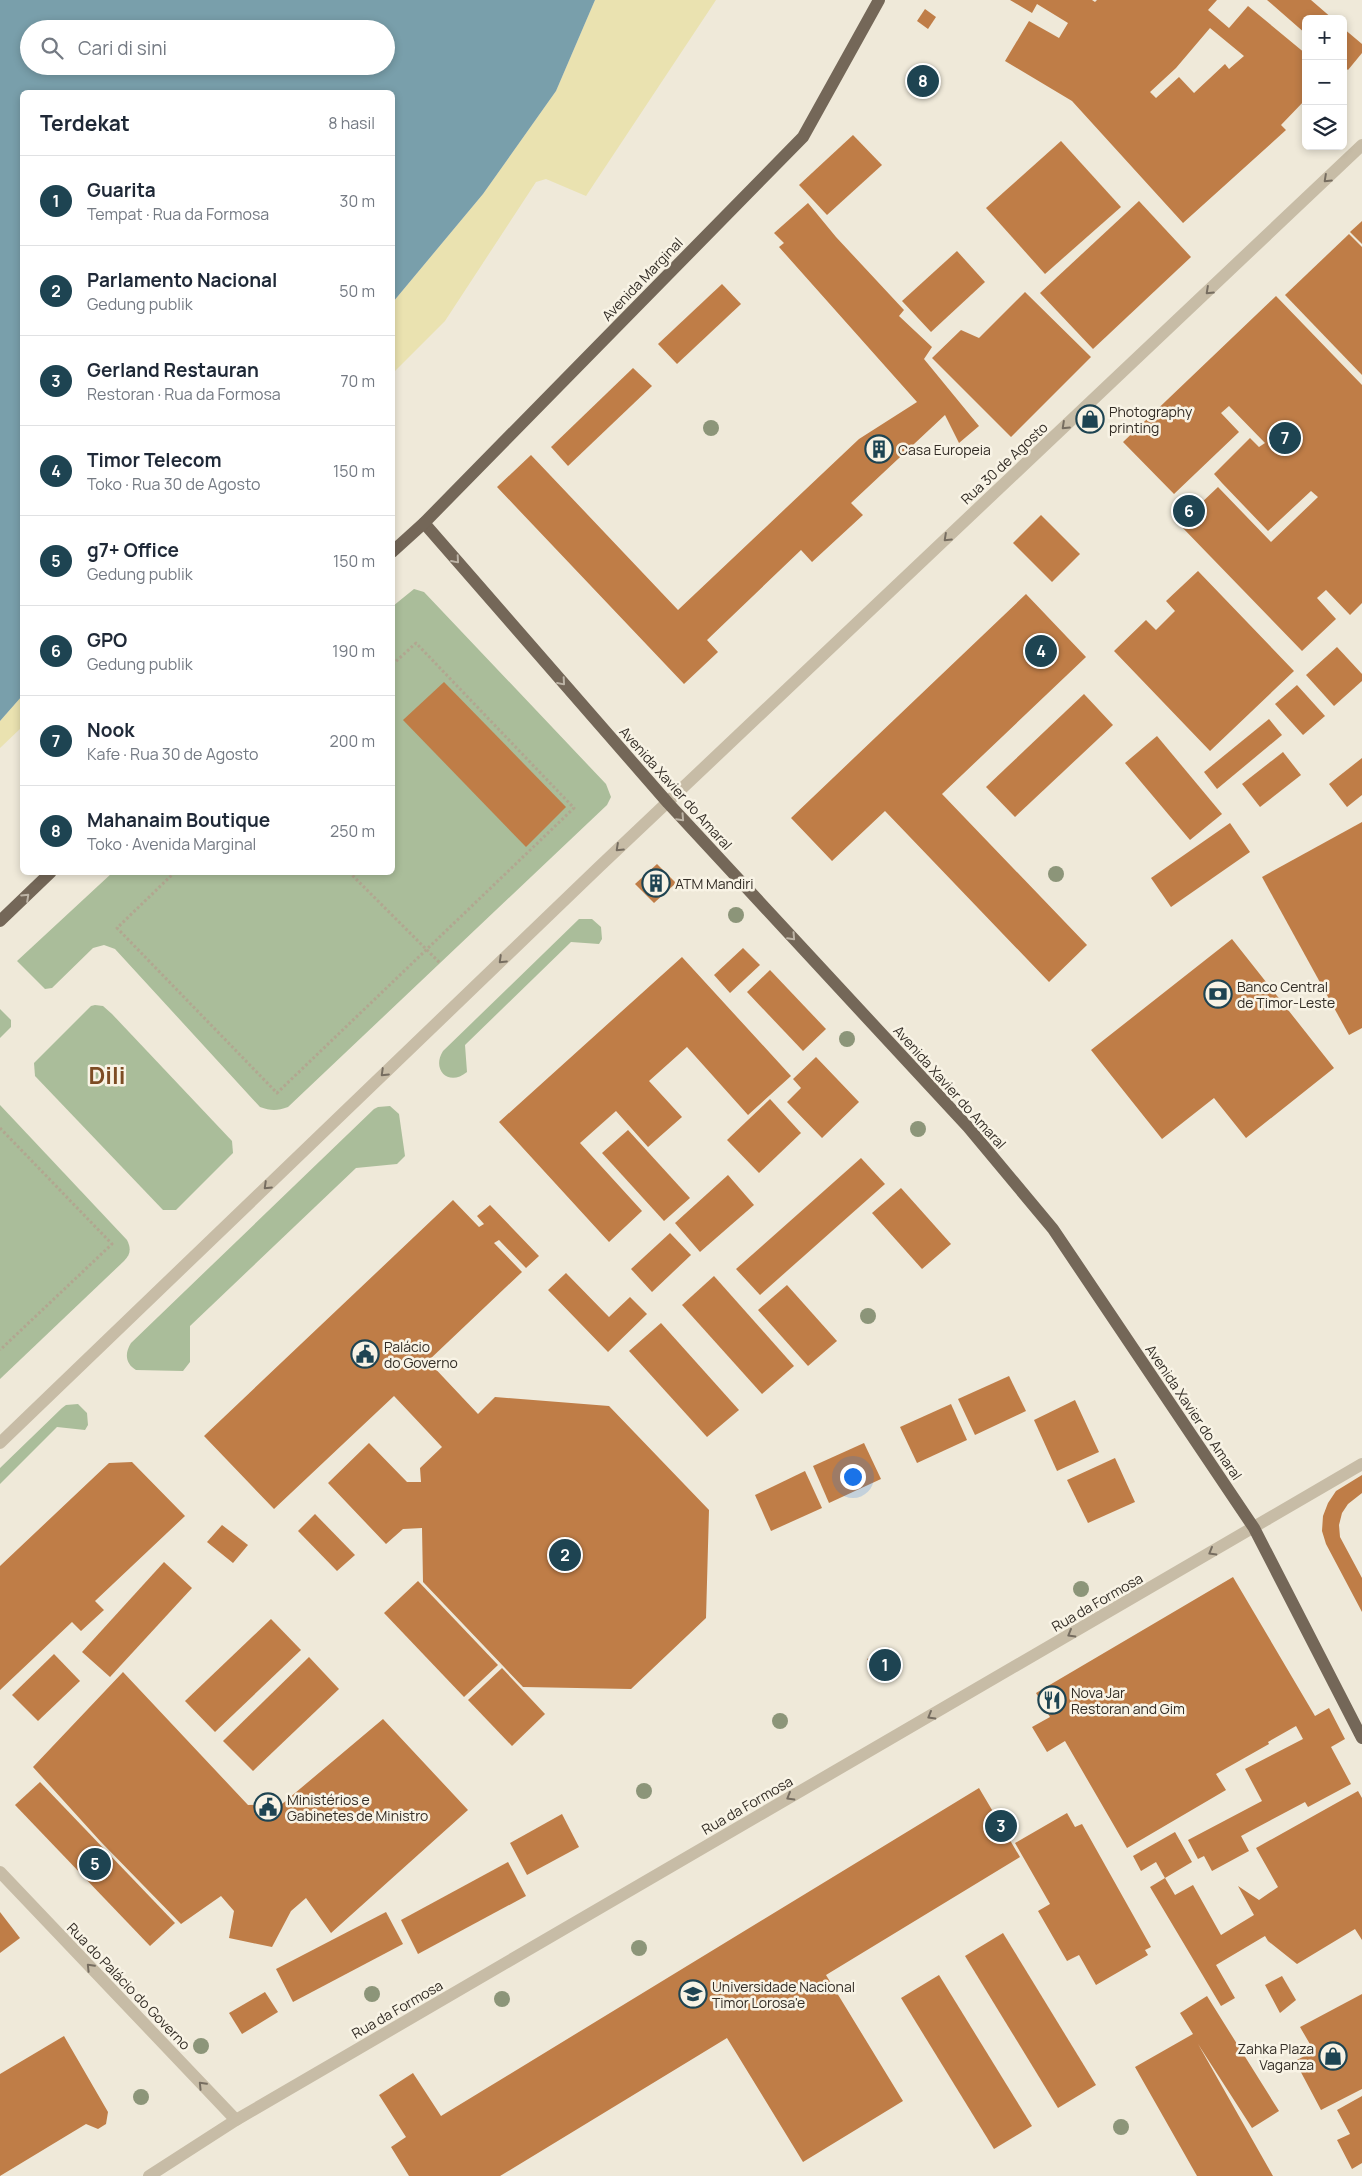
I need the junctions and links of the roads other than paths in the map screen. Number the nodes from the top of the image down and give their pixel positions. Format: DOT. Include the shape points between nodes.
graph roads {
  1 [pos="879,0"];
  2 [pos="1362,145"];
  3 [pos="424,523"];
  4 [pos="395,549"];
  5 [pos="668,803"];
  6 [pos="48,875"];
  7 [pos="0,921"];
  8 [pos="0,1443"];
  9 [pos="1362,1464"];
  10 [pos="1254,1528"];
  11 [pos="1362,1738"];
  12 [pos="0,1872"];
  13 [pos="236,2120"];
  14 [pos="149,2176"];
  1 -- 3 [label="main road, Avenida Marginal" via="802,137"];
  2 -- 5 [label="street, Rua 30 de Agosto, one-way"];
  3 -- 4 [label="main road, Avenida Marginal"];
  3 -- 5 [label="main road, Avenida Xavier do Amaral, one-way"];
  5 -- 8 [label="street, Rua 30 de Agosto, one-way"];
  5 -- 10 [label="main road, Avenida Xavier do Amaral, one-way" via="968,1127 1053,1229"];
  7 -- 6 [label="main road, one-way"];
  9 -- 10 [label="street, Rua da Formosa"];
  10 -- 11 [label="main road, Avenida Xavier do Amaral"];
  10 -- 13 [label="street, Rua da Formosa, one-way"];
  13 -- 12 [label="street, Rua do Palácio do Governo, one-way"];
  13 -- 14 [label="street, Rua da Formosa"];
}
